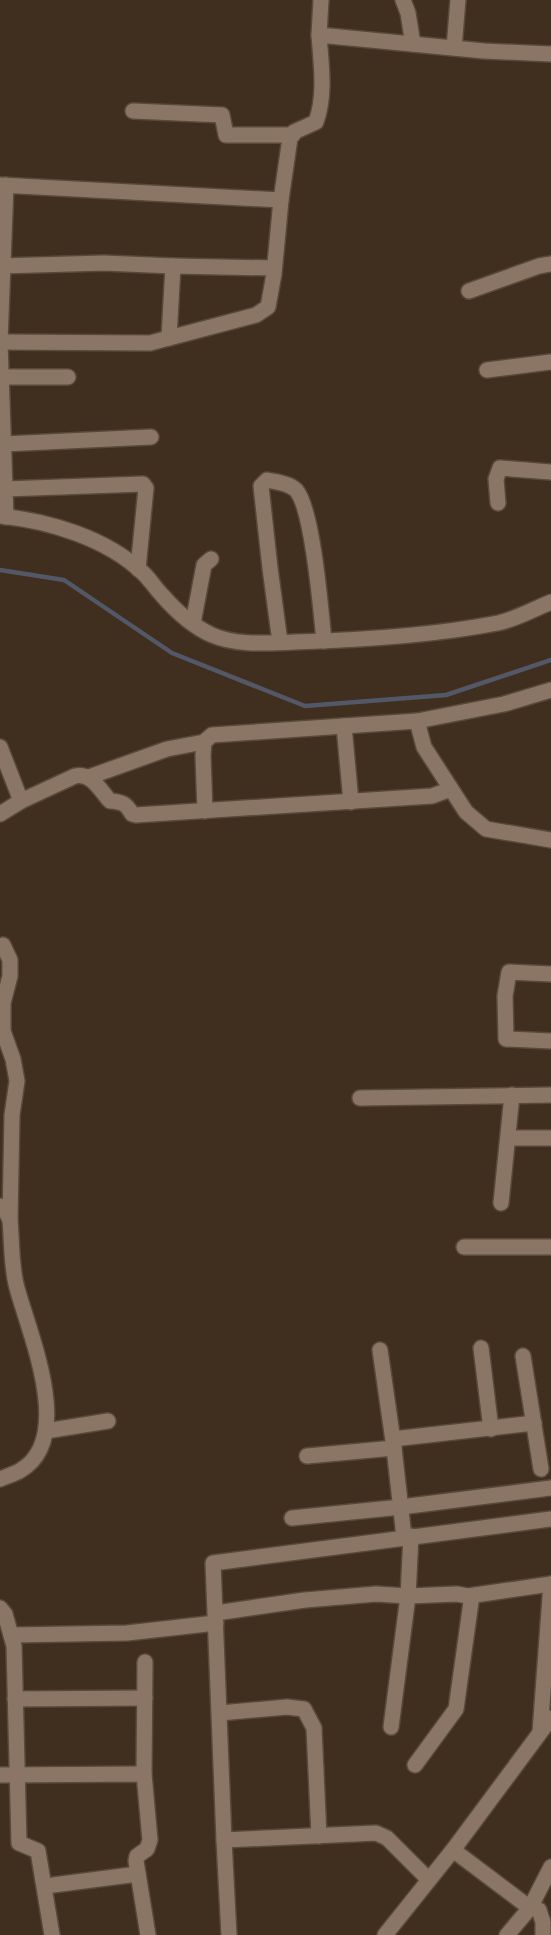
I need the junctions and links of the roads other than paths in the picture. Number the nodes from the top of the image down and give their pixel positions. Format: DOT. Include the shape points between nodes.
graph roads {
  1 [pos="321,0"];
  2 [pos="403,0"];
  3 [pos="458,0"];
  4 [pos="319,35"];
  5 [pos="413,44"];
  6 [pos="454,48"];
  7 [pos="551,54"];
  8 [pos="133,111"];
  9 [pos="292,135"];
  10 [pos="3,185"];
  11 [pos="281,200"];
  12 [pos="551,264"];
  13 [pos="2,266"];
  14 [pos="173,266"];
  15 [pos="274,268"];
  16 [pos="469,291"];
  17 [pos="169,338"];
  18 [pos="0,342"];
  19 [pos="551,362"];
  20 [pos="487,370"];
  21 [pos="2,377"];
  22 [pos="68,377"];
  23 [pos="151,437"];
  24 [pos="4,444"];
  25 [pos="551,472"];
  26 [pos="5,489"];
  27 [pos="498,503"];
  28 [pos="3,516"];
  29 [pos="211,559"];
  30 [pos="138,568"];
  31 [pos="551,602"];
  32 [pos="193,623"];
  33 [pos="324,641"];
  34 [pos="280,642"];
  35 [pos="551,690"];
  36 [pos="418,721"];
  37 [pos="344,726"];
  38 [pos="204,742"];
  39 [pos="0,747"];
  40 [pos="89,778"];
  41 [pos="451,789"];
  42 [pos="21,802"];
  43 [pos="351,802"];
  44 [pos="206,810"];
  45 [pos="0,814"];
  46 [pos="551,840"];
  47 [pos="2,945"];
  48 [pos="551,974"];
  49 [pos="551,1041"];
  50 [pos="512,1095"];
  51 [pos="551,1095"];
  52 [pos="360,1098"];
  53 [pos="508,1138"];
  54 [pos="551,1138"];
  55 [pos="501,1203"];
  56 [pos="0,1206"];
  57 [pos="10,1220"];
  58 [pos="464,1247"];
  59 [pos="551,1247"];
  60 [pos="481,1348"];
  61 [pos="380,1350"];
  62 [pos="523,1356"];
  63 [pos="108,1421"];
  64 [pos="534,1423"];
  65 [pos="490,1429"];
  66 [pos="46,1431"];
  67 [pos="394,1444"];
  68 [pos="307,1456"];
  69 [pos="541,1469"];
  70 [pos="0,1479"];
  71 [pos="551,1488"];
  72 [pos="401,1508"];
  73 [pos="292,1518"];
  74 [pos="551,1519"];
  75 [pos="407,1537"];
  76 [pos="551,1584"];
  77 [pos="408,1596"];
  78 [pos="468,1596"];
  79 [pos="0,1608"];
  80 [pos="216,1618"];
  81 [pos="11,1635"];
  82 [pos="145,1662"];
  83 [pos="145,1698"];
  84 [pos="15,1699"];
  85 [pos="220,1713"];
  86 [pos="551,1718"];
  87 [pos="391,1727"];
  88 [pos="540,1733"];
  89 [pos="415,1765"];
  90 [pos="144,1774"];
  91 [pos="0,1775"];
  92 [pos="16,1775"];
  93 [pos="319,1836"];
  94 [pos="224,1840"];
  95 [pos="453,1850"];
  96 [pos="551,1868"];
  97 [pos="138,1874"];
  98 [pos="429,1880"];
  99 [pos="53,1885"];
  100 [pos="530,1908"];
  101 [pos="52,1935"];
  102 [pos="148,1935"];
  103 [pos="229,1935"];
  104 [pos="385,1935"];
  105 [pos="507,1935"];
  106 [pos="543,1935"];
  1 -- 4 [label="street"];
  2 -- 5 [label="street"];
  3 -- 6 [label="street"];
  4 -- 5 [label="street"];
  4 -- 9 [label="street" via="320,111 316,122"];
  5 -- 6 [label="street"];
  6 -- 7 [label="street"];
  8 -- 9 [label="street" via="222,115 226,135"];
  9 -- 11 [label="street"];
  10 -- 11 [label="street"];
  10 -- 13 [label="street"];
  11 -- 15 [label="street"];
  12 -- 16 [label="street"];
  13 -- 14 [label="street" via="104,263"];
  13 -- 18 [label="street"];
  14 -- 15 [label="street"];
  14 -- 17 [label="street"];
  15 -- 17 [label="street" via="268,307 256,315"];
  17 -- 18 [label="street" via="150,343"];
  18 -- 21 [label="street"];
  19 -- 20 [label="street"];
  21 -- 22 [label="street"];
  21 -- 24 [label="street"];
  23 -- 24 [label="street"];
  24 -- 26 [label="street"];
  25 -- 27 [label="street" via="500,468 496,478"];
  26 -- 28 [label="street"];
  26 -- 30 [label="street" via="143,484 146,488"];
  28 -- 30 [label="street" via="82,535"];
  29 -- 32 [label="street" via="204,565"];
  30 -- 32 [label="street"];
  31 -- 33 [label="street" via="500,622 426,633"];
  32 -- 34 [label="street" via="212,635 235,641"];
  33 -- 34 [label="street"];
  33 -- 34 [label="street" via="314,554 303,503 296,490 287,484 267,480 261,486"];
  35 -- 36 [label="street" via="504,704"];
  36 -- 37 [label="street"];
  36 -- 41 [label="street" via="424,748"];
  37 -- 38 [label="street" via="220,734 212,735"];
  37 -- 43 [label="street"];
  38 -- 40 [label="street" via="167,750"];
  38 -- 44 [label="street"];
  39 -- 42 [label="street"];
  40 -- 42 [label="street" via="82,774 75,776"];
  40 -- 44 [label="street" via="110,801 122,802 132,814"];
  41 -- 43 [label="street" via="432,796"];
  41 -- 46 [label="street" via="466,812 486,829"];
  42 -- 45 [label="street"];
  43 -- 44 [label="street"];
  47 -- 57 [label="street" via="10,960 10,976 3,1003 3,1031 17,1082 12,1116"];
  48 -- 49 [label="street" via="509,972 506,1039"];
  50 -- 51 [label="street"];
  50 -- 52 [label="street"];
  50 -- 53 [label="street"];
  53 -- 54 [label="street"];
  53 -- 55 [label="street"];
  56 -- 57 [label="street"];
  57 -- 66 [label="street" via="16,1283 48,1400"];
  58 -- 59 [label="street"];
  60 -- 65 [label="street"];
  61 -- 67 [label="street"];
  62 -- 64 [label="street"];
  63 -- 66 [label="street"];
  64 -- 65 [label="street"];
  64 -- 69 [label="street"];
  65 -- 67 [label="street"];
  66 -- 70 [label="street" via="37,1455 22,1470"];
  67 -- 68 [label="street"];
  67 -- 72 [label="street"];
  71 -- 72 [label="street"];
  72 -- 73 [label="street"];
  72 -- 75 [label="street"];
  74 -- 75 [label="street"];
  75 -- 77 [label="street"];
  75 -- 80 [label="street" via="213,1563"];
  76 -- 78 [label="street"];
  76 -- 88 [label="street"];
  77 -- 78 [label="street"];
  77 -- 80 [label="street" via="376,1594 305,1600"];
  77 -- 87 [label="street"];
  78 -- 89 [label="street" via="471,1602 456,1709"];
  79 -- 81 [label="street" via="6,1614"];
  80 -- 81 [label="street" via="127,1633"];
  80 -- 85 [label="street"];
  81 -- 84 [label="street"];
  82 -- 83 [label="street"];
  83 -- 84 [label="street"];
  83 -- 90 [label="street"];
  84 -- 92 [label="street"];
  85 -- 93 [label="street" via="287,1707 304,1709 314,1728"];
  85 -- 94 [label="street"];
  86 -- 88 [label="street"];
  88 -- 95 [label="street"];
  90 -- 92 [label="street"];
  90 -- 97 [label="street" via="150,1840 147,1849 137,1856"];
  91 -- 92 [label="street"];
  92 -- 101 [label="street" via="19,1844 38,1851"];
  93 -- 94 [label="street"];
  93 -- 98 [label="street" via="376,1833 388,1838"];
  94 -- 103 [label="street"];
  95 -- 98 [label="street"];
  95 -- 100 [label="street"];
  96 -- 100 [label="street"];
  97 -- 99 [label="street"];
  97 -- 102 [label="street"];
  98 -- 104 [label="street"];
  100 -- 105 [label="street"];
  100 -- 106 [label="street" via="539,1910"];
}
